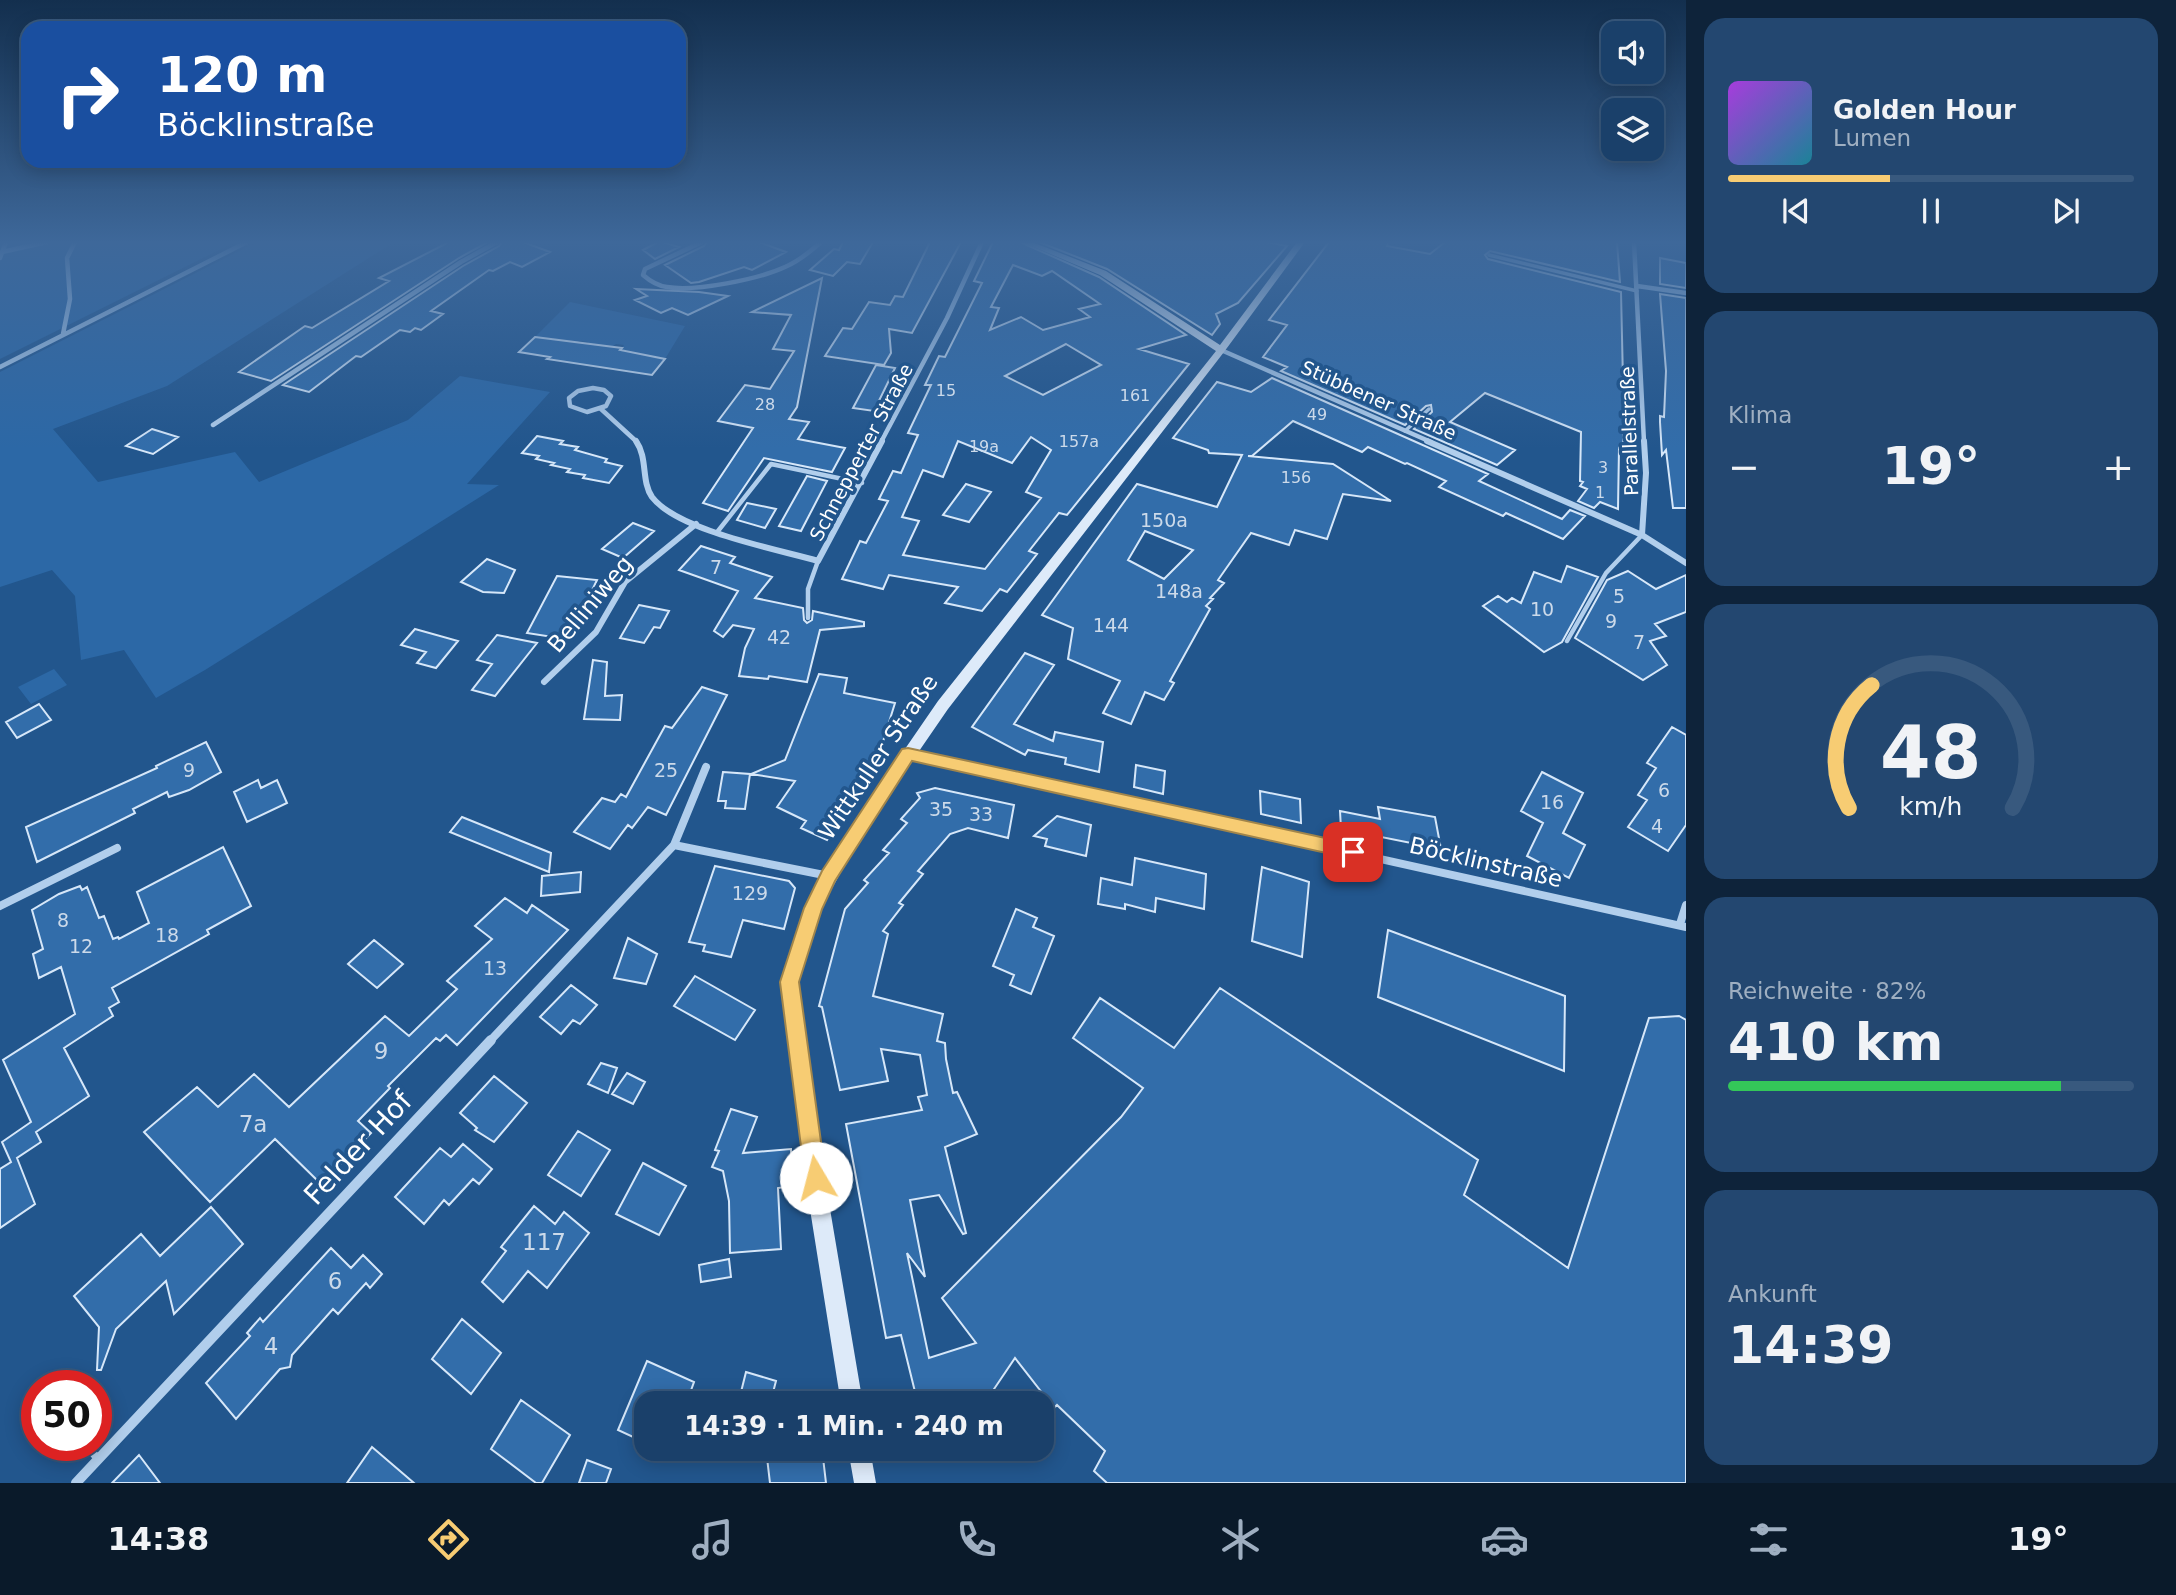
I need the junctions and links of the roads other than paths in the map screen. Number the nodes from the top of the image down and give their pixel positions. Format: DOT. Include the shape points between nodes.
graph roads {
  1 [pos="68,311"];
  2 [pos="109,311"];
  3 [pos="386,311"];
  4 [pos="950,311"];
  5 [pos="1162,311"];
  6 [pos="1250,311"];
  7 [pos="1638,311"];
  8 [pos="63,334"];
  9 [pos="1221,350"];
  10 [pos="0,367"];
  11 [pos="601,409"];
  12 [pos="1429,409"];
  13 [pos="213,425"];
  14 [pos="1405,430"];
  15 [pos="862,483"];
  16 [pos="696,524"];
  17 [pos="718,531"];
  18 [pos="1642,536"];
  19 [pos="818,561"];
  20 [pos="1686,563"];
  21 [pos="808,618"];
  22 [pos="1566,641"];
  23 [pos="544,682"];
  24 [pos="908,754"];
  25 [pos="706,767"];
  26 [pos="674,845"];
  27 [pos="117,848"];
  28 [pos="829,876"];
  29 [pos="1686,905"];
  30 [pos="0,906"];
  31 [pos="1683,925"];
  32 [pos="850,1391"];
  33 [pos="112,1444"];
  34 [pos="96,1461"];
  35 [pos="861,1461"];
  36 [pos="76,1483"];
  37 [pos="865,1483"];
  1 -- 8 [label="street"];
  2 -- 8 [label="street"];
  3 -- 13 [label="street"];
  4 -- 15 [label="street, Schnepperter Straße"];
  5 -- 9 [label="main road, Stübbener Straße"];
  6 -- 9 [label="main road, Wittkuller Straße"];
  7 -- 18 [label="street, Parallelstraße" via="1647,482"];
  8 -- 10 [label="street"];
  9 -- 14 [label="street, Stübbener Straße"];
  9 -- 24 [label="main road, Wittkuller Straße"];
  11 -- 11 [label="street" via="611,396 599,389 578,391 568,402 580,411"];
  11 -- 16 [label="street" via="644,454 654,499"];
  12 -- 14 [label="lane"];
  14 -- 18 [label="street, Stübbener Straße"];
  15 -- 17 [label="lane" via="771,464"];
  15 -- 19 [label="street, Schnepperter Straße"];
  16 -- 17 [label="street"];
  16 -- 23 [label="street, Belliniweg" via="625,582 596,632"];
  17 -- 19 [label="street"];
  18 -- 20 [label="street, Stübbener Straße"];
  18 -- 22 [label="lane" via="1606,573"];
  19 -- 21 [label="lane" via="808,580"];
  24 -- 28 [label="main road, Wittkuller Straße"];
  24 -- 31 [label="street, Böcklinstraße"];
  25 -- 26 [label="street, Felder Hof"];
  26 -- 28 [label="street"];
  26 -- 33 [label="street, Felder Hof"];
  27 -- 30 [label="street"];
  28 -- 32 [label="main road, Wittkuller Straße" via="813,908 790,982"];
  29 -- 31 [label="street"];
  34 -- 36 [label="street, Felder Hof"];
  35 -- 37 [label="main road"];
}
